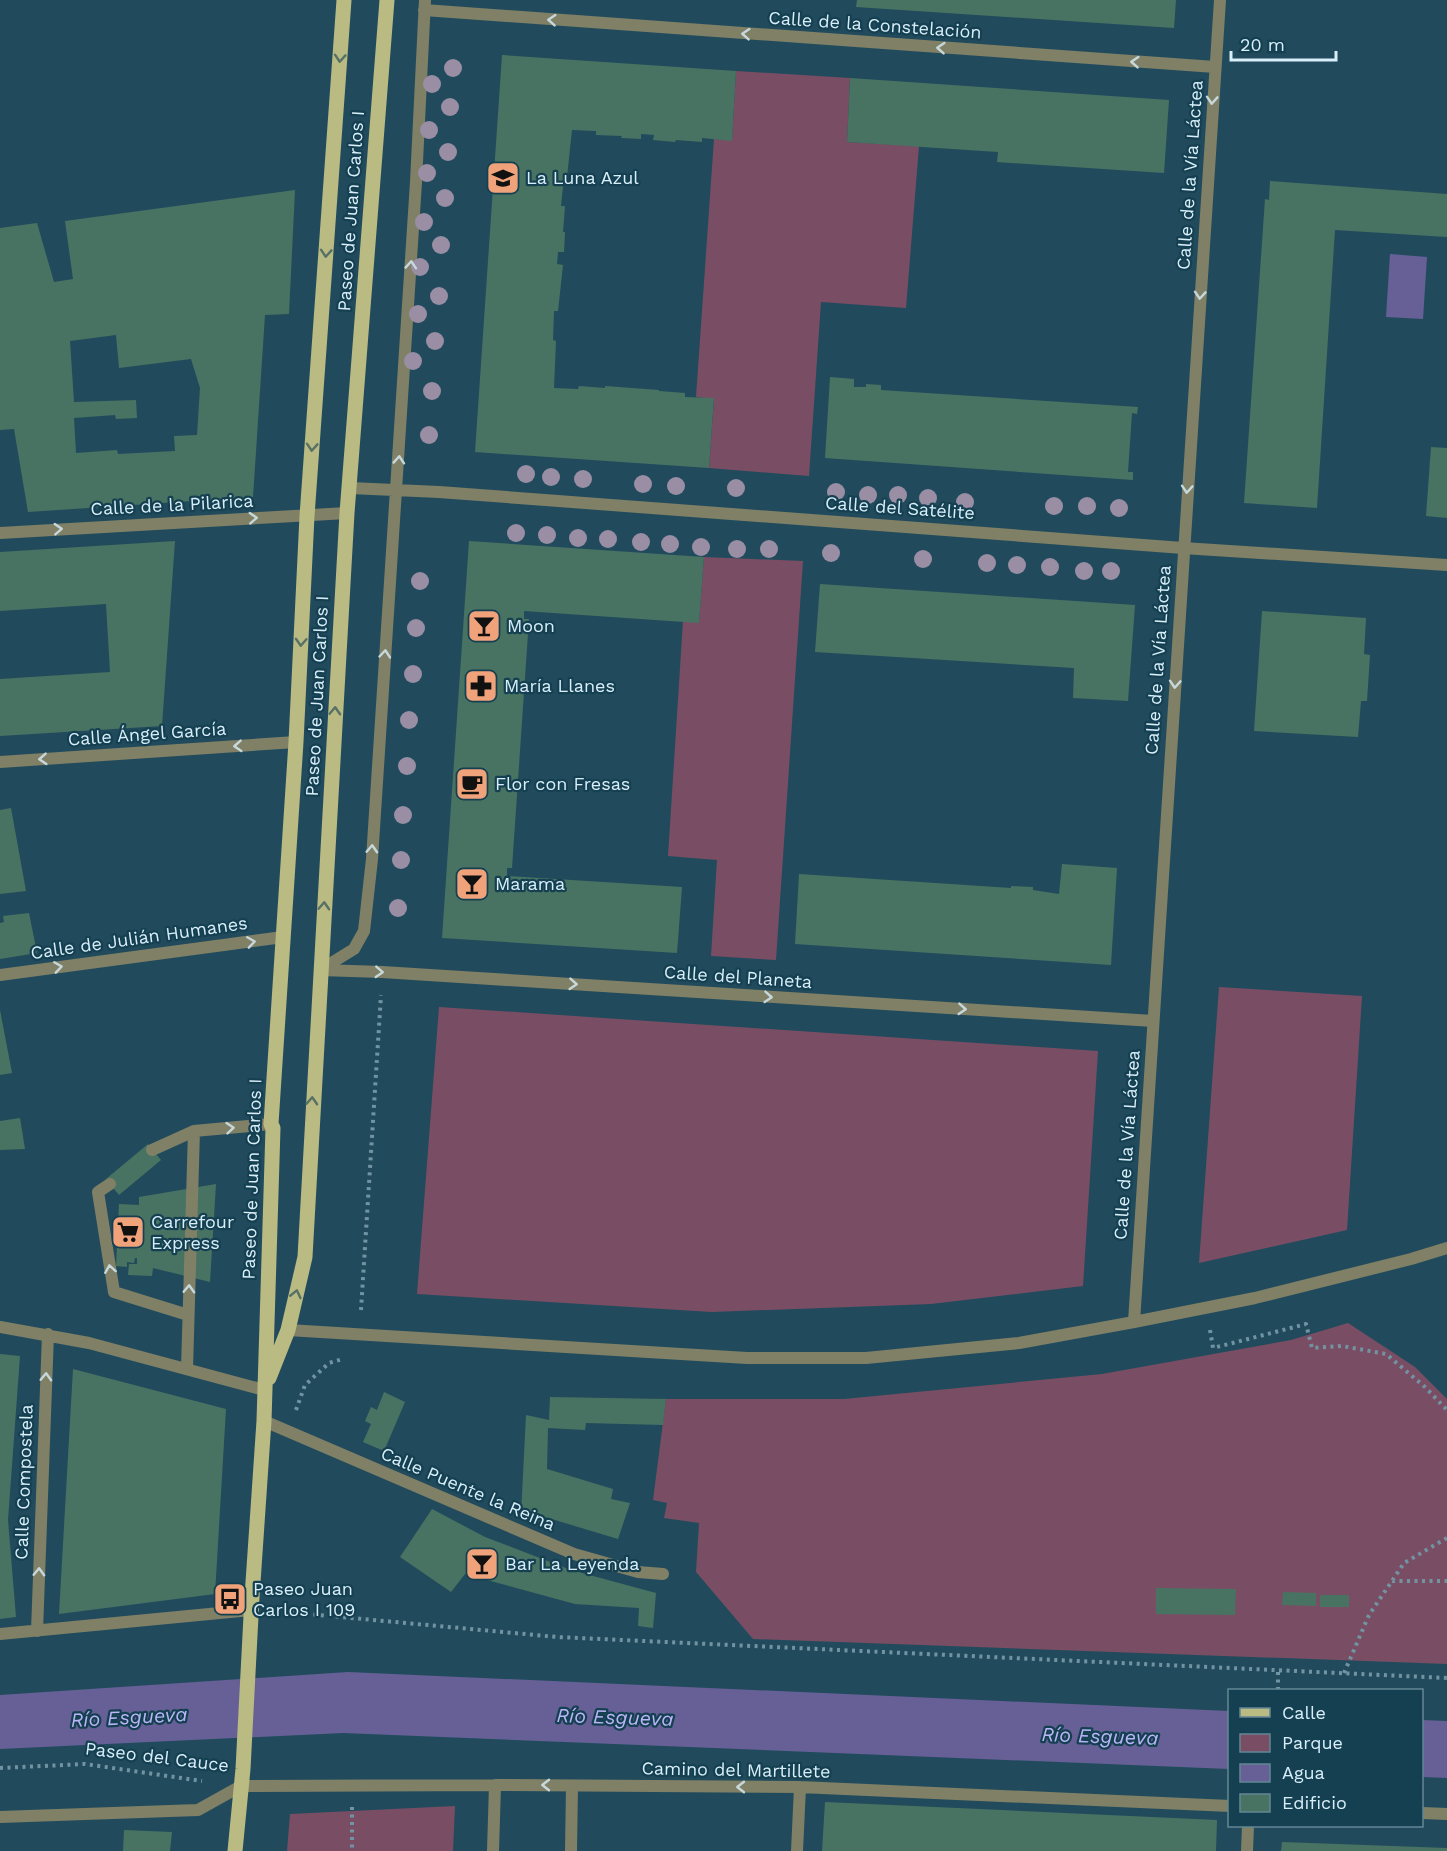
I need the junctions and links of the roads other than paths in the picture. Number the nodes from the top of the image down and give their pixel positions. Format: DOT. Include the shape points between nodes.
graph roads {
  1 [pos="344,0"];
  2 [pos="387,0"];
  3 [pos="1220,0"];
  4 [pos="425,5"];
  5 [pos="1215,67"];
  6 [pos="350,488"];
  7 [pos="397,489"];
  8 [pos="347,513"];
  9 [pos="308,516"];
  10 [pos="0,533"];
  11 [pos="1183,548"];
  12 [pos="1447,565"];
  13 [pos="296,742"];
  14 [pos="0,762"];
  15 [pos="283,937"];
  16 [pos="320,970"];
  17 [pos="0,975"];
  18 [pos="1153,1021"];
  19 [pos="271,1124"];
  20 [pos="194,1131"];
  21 [pos="152,1150"];
  22 [pos="110,1184"];
  23 [pos="1447,1248"];
  24 [pos="188,1315"];
  25 [pos="1134,1322"];
  26 [pos="0,1327"];
  27 [pos="288,1330"];
  28 [pos="48,1334"];
  29 [pos="187,1369"];
  30 [pos="264,1390"];
  31 [pos="264,1422"];
  32 [pos="663,1574"];
  33 [pos="251,1610"];
  34 [pos="37,1630"];
  35 [pos="0,1634"];
  36 [pos="495,1785"];
  37 [pos="241,1786"];
  38 [pos="572,1786"];
  39 [pos="800,1787"];
  40 [pos="1228,1806"];
  41 [pos="1423,1813"];
  42 [pos="1447,1814"];
  43 [pos="0,1817"];
  44 [pos="1248,1827"];
  45 [pos="235,1851"];
  46 [pos="494,1851"];
  47 [pos="572,1851"];
  48 [pos="796,1851"];
  49 [pos="1247,1851"];
  1 -- 9 [label="main road, Paseo de Juan Carlos I, one-way"];
  2 -- 6 [label="main road, Paseo de Juan Carlos I"];
  3 -- 5 [label="street, Calle de la Vía Láctea"];
  5 -- 4 [label="street, Calle de la Constelación, one-way"];
  7 -- 4 [label="street, one-way"];
  5 -- 11 [label="street, Calle de la Vía Láctea, one-way"];
  6 -- 7 [label="street, Calle del Satélite"];
  6 -- 8 [label="main road, Paseo de Juan Carlos I"];
  7 -- 11 [label="street, Calle del Satélite"];
  16 -- 7 [label="street, one-way" via="354,949 364,931"];
  8 -- 9 [label="street, Calle de la Pilarica"];
  16 -- 8 [label="main road, Paseo de Juan Carlos I, one-way"];
  10 -- 9 [label="street, Calle de la Pilarica, one-way"];
  9 -- 13 [label="main road, Paseo de Juan Carlos I, one-way"];
  11 -- 12 [label="street, Calle del Satélite"];
  11 -- 18 [label="street, Calle de la Vía Láctea, one-way"];
  13 -- 14 [label="street, Calle Ángel García, one-way"];
  13 -- 15 [label="main road, Paseo de Juan Carlos I"];
  17 -- 15 [label="street, Calle de Julián Humanes, one-way"];
  15 -- 19 [label="main road, Paseo de Juan Carlos I"];
  16 -- 18 [label="street, Calle del Planeta, one-way"];
  27 -- 16 [label="main road, Paseo de Juan Carlos I, one-way" via="305,1257"];
  18 -- 25 [label="street, Calle de la Vía Láctea"];
  20 -- 19 [label="street, one-way"];
  19 -- 30 [label="main road, Paseo de Juan Carlos I"];
  20 -- 21 [label="street"];
  24 -- 20 [label="street, one-way"];
  24 -- 22 [label="street, one-way" via="114,1292 98,1192"];
  23 -- 25 [label="street" via="1255,1298"];
  24 -- 29 [label="street"];
  25 -- 27 [label="street" via="1019,1343 866,1358 747,1358"];
  26 -- 28 [label="street"];
  27 -- 30 [label="main road, Paseo de Juan Carlos I"];
  28 -- 29 [label="street"];
  34 -- 28 [label="street, Calle Compostela, one-way"];
  29 -- 30 [label="street"];
  30 -- 31 [label="main road, Paseo de Juan Carlos I"];
  31 -- 32 [label="street, Calle Puente la Reina" via="574,1554 638,1572"];
  31 -- 33 [label="main road, Paseo de Juan Carlos I"];
  33 -- 34 [label="street"];
  33 -- 37 [label="main road, Paseo de Juan Carlos I"];
  34 -- 35 [label="street"];
  36 -- 37 [label="street, Camino del Martillete"];
  38 -- 36 [label="street, Camino del Martillete, one-way"];
  36 -- 46 [label="street"];
  37 -- 43 [label="street, Paseo del Cauce" via="198,1810"];
  37 -- 45 [label="main road, Paseo de Juan Carlos I"];
  39 -- 38 [label="street, Camino del Martillete, one-way"];
  38 -- 47 [label="street"];
  39 -- 40 [label="street, Camino del Martillete"];
  39 -- 48 [label="street"];
  41 -- 42 [label="street"];
  44 -- 49 [label="street"];
}
